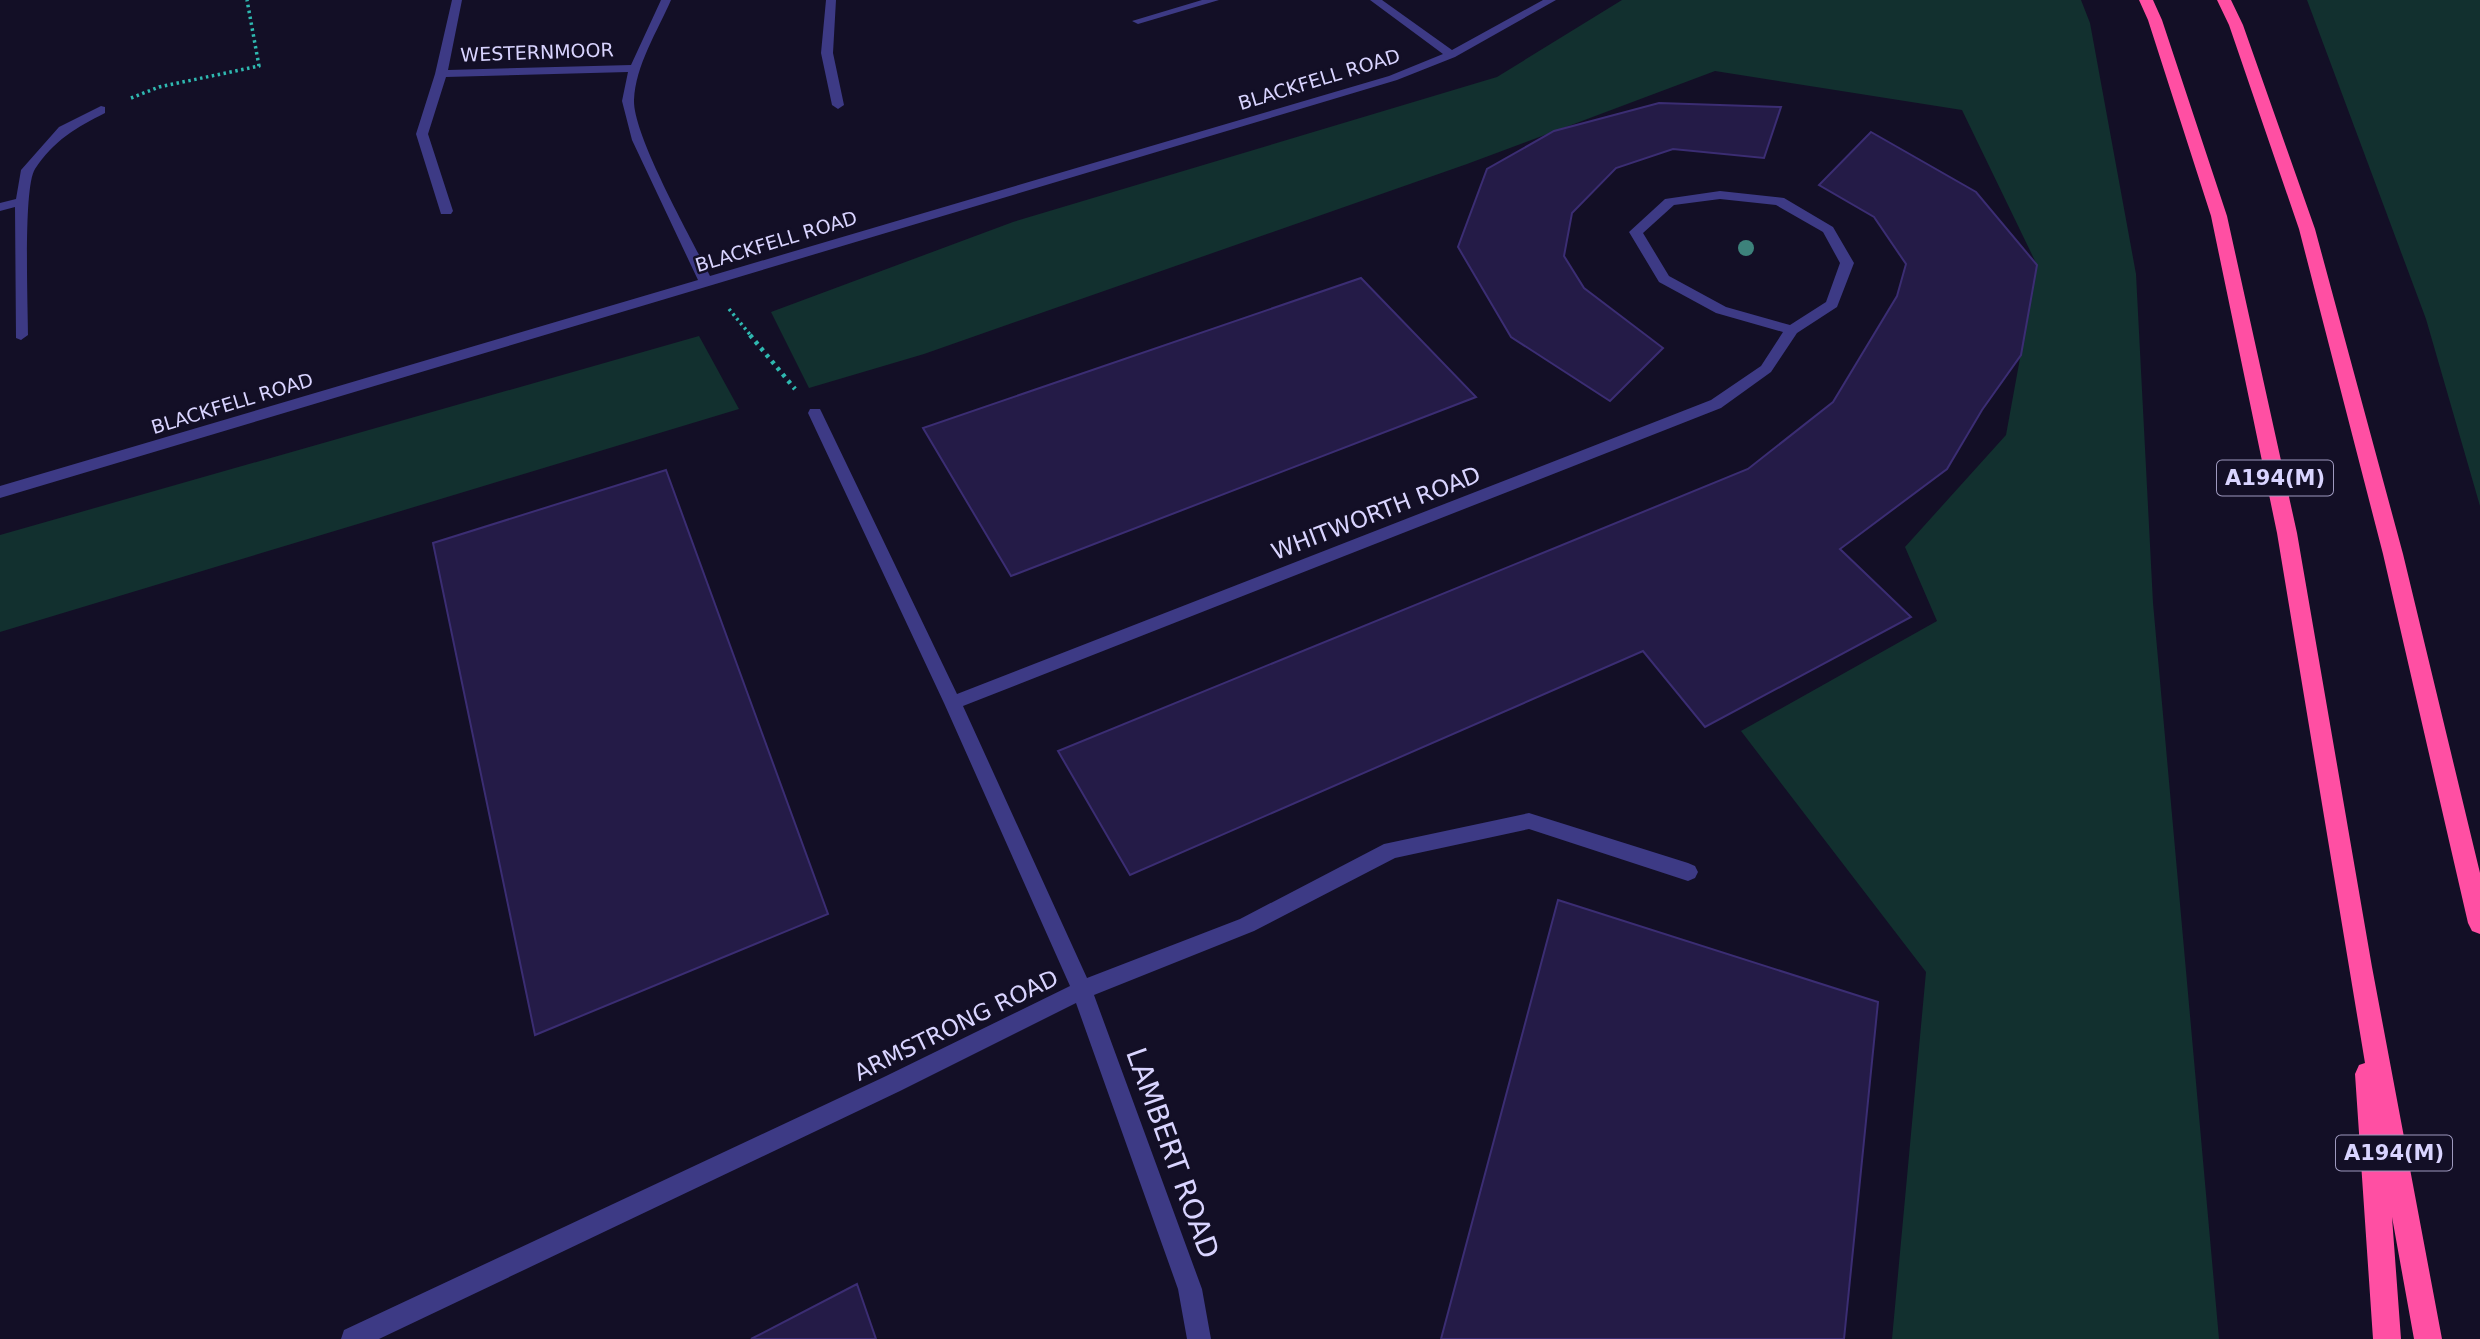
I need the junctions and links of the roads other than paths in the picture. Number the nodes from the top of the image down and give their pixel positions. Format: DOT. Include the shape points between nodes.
graph roads {
  1 [pos="457,0"];
  2 [pos="666,0"];
  3 [pos="831,0"];
  4 [pos="1214,0"];
  5 [pos="1375,0"];
  6 [pos="1551,0"];
  7 [pos="2146,0"];
  8 [pos="2224,0"];
  9 [pos="1139,21"];
  10 [pos="1451,55"];
  11 [pos="635,68"];
  12 [pos="442,74"];
  13 [pos="838,106"];
  14 [pos="102,110"];
  15 [pos="22,202"];
  16 [pos="0,207"];
  17 [pos="446,211"];
  18 [pos="706,282"];
  19 [pos="1792,330"];
  20 [pos="21,335"];
  21 [pos="815,412"];
  22 [pos="0,492"];
  23 [pos="953,703"];
  24 [pos="1688,872"];
  25 [pos="2480,923"];
  26 [pos="2360,967"];
  27 [pos="1082,990"];
  28 [pos="353,1339"];
  29 [pos="1199,1339"];
  30 [pos="2387,1339"];
  31 [pos="2428,1339"];
  1 -- 12 [label="street, WESTERNMOOR"];
  2 -- 11 [label="street, WESTERNMOOR"];
  3 -- 13 [label="street" via="825,35 827,69"];
  4 -- 9 [label="street"];
  5 -- 10 [label="street"];
  6 -- 10 [label="street, BLACKFELL ROAD"];
  7 -- 26 [label="highway, A194(M)" via="2222,229 2287,533"];
  8 -- 25 [label="highway, A194(M)" via="2306,229 2393,554"];
  10 -- 18 [label="street, BLACKFELL ROAD" via="1393,78"];
  11 -- 12 [label="street, WESTERNMOOR"];
  11 -- 18 [label="street, WESTERNMOOR" via="628,101 638,141"];
  12 -- 17 [label="street, WESTERNMOOR" via="422,134"];
  14 -- 15 [label="street" via="63,130 27,170"];
  15 -- 16 [label="street"];
  15 -- 20 [label="street"];
  18 -- 22 [label="street, BLACKFELL ROAD"];
  19 -- 19 [label="street, WHITWORTH ROAD" via="1721,310 1664,279 1636,232 1670,202 1720,195 1779,201 1828,230 1847,263 1832,304"];
  19 -- 23 [label="street, WHITWORTH ROAD" via="1766,369 1716,404"];
  21 -- 23 [label="street, ARMSTRONG ROAD"];
  23 -- 27 [label="street, ARMSTRONG ROAD"];
  24 -- 27 [label="street" via="1529,821 1391,850 1247,925"];
  26 -- 30 [label="highway, A194(M)"];
  26 -- 31 [label="highway, A194(M)"];
  27 -- 28 [label="street, ARMSTRONG ROAD"];
  27 -- 29 [label="street, LAMBERT ROAD" via="1190,1289"];
}
